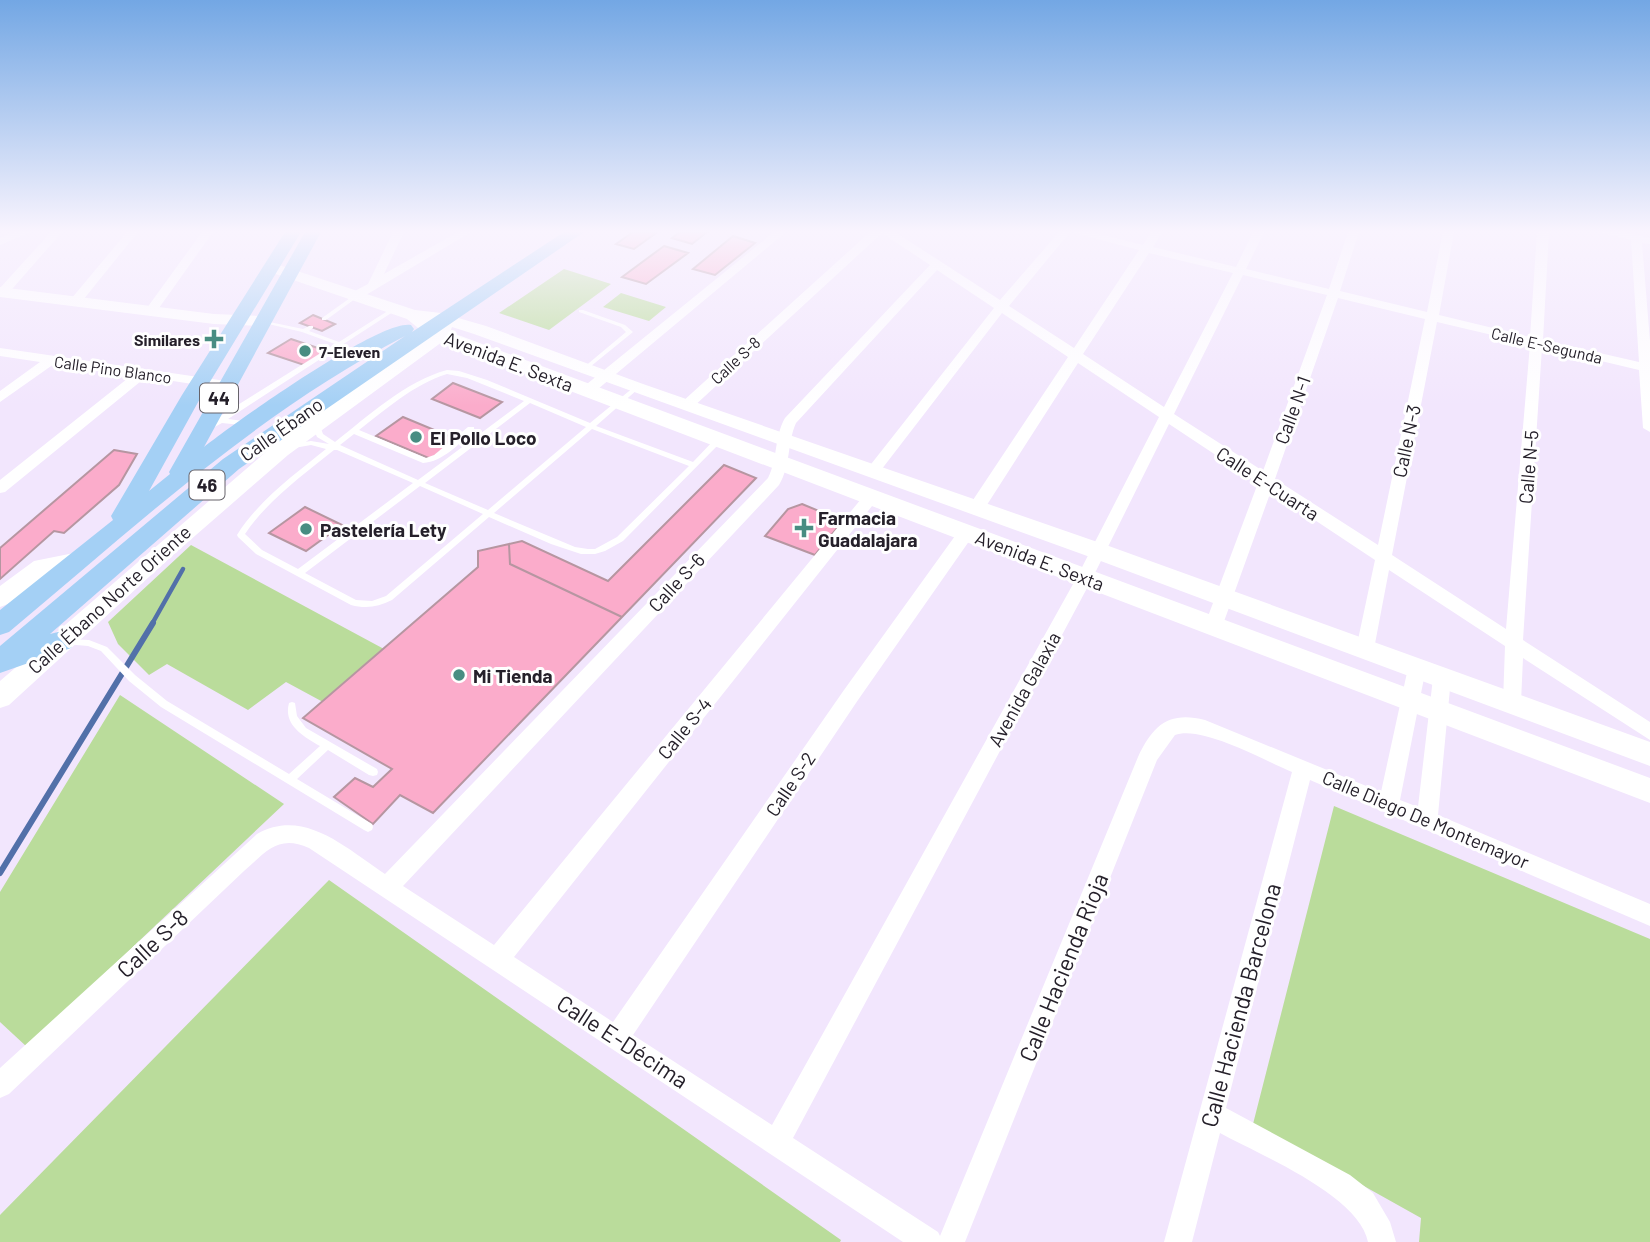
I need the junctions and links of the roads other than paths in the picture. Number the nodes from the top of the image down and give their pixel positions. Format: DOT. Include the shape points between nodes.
graph roads {
  1 [pos="85,290"];
  2 [pos="166,290"];
  3 [pos="264,290"];
  4 [pos="274,290"];
  5 [pos="342,290"];
  6 [pos="365,290"];
  7 [pos="480,290"];
  8 [pos="706,290"];
  9 [pos="813,290"];
  10 [pos="913,290"];
  11 [pos="976,290"];
  12 [pos="1016,290"];
  13 [pos="1119,290"];
  14 [pos="1231,290"];
  15 [pos="1316,290"];
  16 [pos="1334,290"];
  17 [pos="1437,290"];
  18 [pos="1540,290"];
  19 [pos="1641,290"];
  20 [pos="1,293"];
  21 [pos="1333,294"];
  22 [pos="357,295"];
  23 [pos="75,302"];
  24 [pos="1001,307"];
  25 [pos="581,311"];
  26 [pos="150,312"];
  27 [pos="1431,317"];
  28 [pos="324,319"];
  29 [pos="239,320"];
  30 [pos="430,320"];
  31 [pos="262,321"];
  32 [pos="312,327"];
  33 [pos="304,331"];
  34 [pos="1538,342"];
  35 [pos="340,344"];
  36 [pos="0,352"];
  37 [pos="1075,357"];
  38 [pos="51,360"];
  39 [pos="1648,369"];
  40 [pos="144,372"];
  41 [pos="592,379"];
  42 [pos="202,381"];
  43 [pos="226,385"];
  44 [pos="628,396"];
  45 [pos="0,398"];
  46 [pos="528,401"];
  47 [pos="687,405"];
  48 [pos="1167,415"];
  49 [pos="220,420"];
  50 [pos="248,424"];
  51 [pos="316,425"];
  52 [pos="591,426"];
  53 [pos="1650,428"];
  54 [pos="471,429"];
  55 [pos="354,431"];
  56 [pos="200,434"];
  57 [pos="782,438"];
  58 [pos="719,440"];
  59 [pos="336,447"];
  60 [pos="281,450"];
  61 [pos="783,464"];
  62 [pos="695,465"];
  63 [pos="873,471"];
  64 [pos="175,481"];
  65 [pos="1266,481"];
  66 [pos="420,484"];
  67 [pos="0,488"];
  68 [pos="871,497"];
  69 [pos="977,507"];
  70 [pos="488,514"];
  71 [pos="118,527"];
  72 [pos="156,528"];
  73 [pos="966,533"];
  74 [pos="1098,551"];
  75 [pos="1382,558"];
  76 [pos="79,560"];
  77 [pos="299,573"];
  78 [pos="1085,577"];
  79 [pos="0,597"];
  80 [pos="1225,598"];
  81 [pos="0,625"];
  82 [pos="1213,627"];
  83 [pos="62,641"];
  84 [pos="1513,645"];
  85 [pos="1365,649"];
  86 [pos="0,662"];
  87 [pos="1418,668"];
  88 [pos="1442,678"];
  89 [pos="0,697"];
  90 [pos="1410,700"];
  91 [pos="1511,702"];
  92 [pos="292,706"];
  93 [pos="1439,711"];
  94 [pos="1202,726"];
  95 [pos="1650,732"];
  96 [pos="327,746"];
  97 [pos="1650,754"];
  98 [pos="1303,768"];
  99 [pos="373,772"];
  100 [pos="289,780"];
  101 [pos="1650,791"];
  102 [pos="1389,804"];
  103 [pos="1427,819"];
  104 [pos="368,827"];
  105 [pos="316,841"];
  106 [pos="387,888"];
  107 [pos="1650,915"];
  108 [pos="497,960"];
  109 [pos="617,1038"];
  110 [pos="0,1086"];
  111 [pos="1211,1114"];
  112 [pos="777,1141"];
  113 [pos="928,1242"];
  114 [pos="951,1242"];
  115 [pos="1178,1242"];
  116 [pos="1382,1242"];
  1 -- 23 [label="street"];
  2 -- 26 [label="street"];
  3 -- 29 [label="main road, 44"];
  4 -- 31 [label="main road, 44"];
  5 -- 22 [label="street, Avenida E. Sexta"];
  6 -- 22 [label="street"];
  7 -- 30 [label="main road, 46"];
  8 -- 41 [label="street"];
  9 -- 47 [label="street, Calle S-8"];
  10 -- 57 [label="street" via="790,421"];
  11 -- 24 [label="street, Calle E-Cuarta"];
  12 -- 24 [label="street"];
  13 -- 37 [label="street"];
  14 -- 48 [label="street, Avenida Galaxia"];
  15 -- 21 [label="street, Calle E-Segunda"];
  16 -- 21 [label="street, Calle N-1"];
  17 -- 27 [label="street, Calle N-3"];
  18 -- 34 [label="street, Calle N-5"];
  19 -- 39 [label="street"];
  20 -- 23 [label="street"];
  21 -- 27 [label="street, Calle E-Segunda"];
  21 -- 65 [label="street, Calle N-1"];
  22 -- 28 [label="lane"];
  22 -- 30 [label="street, Avenida E. Sexta"];
  23 -- 26 [label="street"];
  24 -- 37 [label="street, Calle E-Cuarta"];
  24 -- 63 [label="street"];
  25 -- 41 [label="lane" via="630,332"];
  26 -- 29 [label="street"];
  27 -- 34 [label="street, Calle E-Segunda"];
  27 -- 75 [label="street, Calle N-3"];
  29 -- 31 [label="street"];
  29 -- 42 [label="main road, 44"];
  30 -- 35 [label="lane"];
  30 -- 41 [label="street, Avenida E. Sexta"];
  30 -- 50 [label="main road, Calle Ébano / 46" via="342,361"];
  30 -- 51 [label="street, Calle Ébano Norte Oriente"];
  30 -- 72 [label="main road, Calle Ébano / 46" via="231,464"];
  31 -- 33 [label="lane"];
  31 -- 43 [label="main road, 44"];
  32 -- 33 [label="lane"];
  33 -- 35 [label="lane"];
  34 -- 39 [label="street, Calle E-Segunda"];
  34 -- 84 [label="street, Calle N-5"];
  35 -- 49 [label="lane"];
  36 -- 38 [label="street, Calle Pino Blanco"];
  37 -- 48 [label="street, Calle E-Cuarta"];
  37 -- 69 [label="street"];
  38 -- 40 [label="street, Calle Pino Blanco"];
  38 -- 45 [label="street"];
  39 -- 53 [label="street"];
  40 -- 42 [label="street, Calle Pino Blanco"];
  40 -- 67 [label="street"];
  41 -- 44 [label="street, Avenida E. Sexta"];
  42 -- 43 [label="street, Calle Pino Blanco"];
  42 -- 71 [label="main road, 44"];
  43 -- 56 [label="main road, 44"];
  44 -- 47 [label="street, Avenida E. Sexta"];
  44 -- 52 [label="lane"];
  44 -- 58 [label="street, Avenida E. Sexta"];
  46 -- 52 [label="lane"];
  46 -- 55 [label="lane" via="446,372 422,383"];
  46 -- 66 [label="lane"];
  47 -- 57 [label="street, Avenida E. Sexta"];
  48 -- 65 [label="street, Calle E-Cuarta"];
  48 -- 74 [label="street, Avenida Galaxia"];
  49 -- 50 [label="lane"];
  49 -- 56 [label="lane"];
  50 -- 64 [label="main road, Calle Ébano / 46"];
  51 -- 59 [label="lane" via="320,435"];
  51 -- 60 [label="street, Calle Ébano Norte Oriente"];
  52 -- 62 [label="lane"];
  52 -- 70 [label="lane"];
  54 -- 55 [label="lane" via="426,461"];
  55 -- 59 [label="lane"];
  56 -- 64 [label="main road, 44"];
  57 -- 61 [label="street"];
  57 -- 63 [label="street, Avenida E. Sexta"];
  58 -- 61 [label="street, Avenida E. Sexta"];
  58 -- 62 [label="lane"];
  59 -- 60 [label="lane" via="306,443"];
  59 -- 66 [label="lane"];
  59 -- 77 [label="lane" via="260,511 241,535 259,552"];
  60 -- 83 [label="street, Calle Ébano Norte Oriente"];
  61 -- 68 [label="street, Avenida E. Sexta"];
  61 -- 106 [label="street, Calle S-6" via="768,486"];
  62 -- 70 [label="lane" via="603,550 579,552"];
  63 -- 69 [label="street, Avenida E. Sexta"];
  64 -- 71 [label="main road, Calle Ébano / 46"];
  64 -- 72 [label="main road, 44"];
  65 -- 75 [label="street, Calle E-Cuarta"];
  65 -- 80 [label="street, Calle N-1"];
  66 -- 70 [label="lane"];
  66 -- 77 [label="lane"];
  68 -- 73 [label="street, Avenida E. Sexta"];
  68 -- 108 [label="street, Calle S-4"];
  69 -- 74 [label="street, Avenida E. Sexta"];
  70 -- 77 [label="lane" via="379,604 354,603"];
  71 -- 76 [label="main road, Calle Ébano / 46"];
  72 -- 86 [label="main road, Calle Ébano / 46"];
  73 -- 78 [label="street, Avenida E. Sexta"];
  73 -- 109 [label="street, Calle S-2"];
  74 -- 78 [label="street, Avenida Galaxia"];
  74 -- 80 [label="street, Avenida E. Sexta"];
  75 -- 84 [label="street, Calle E-Cuarta"];
  75 -- 85 [label="street, Calle N-3"];
  76 -- 79 [label="street" via="42,567"];
  76 -- 81 [label="main road, Calle Ébano / 46"];
  78 -- 82 [label="street, Avenida E. Sexta"];
  78 -- 112 [label="street, Avenida Galaxia"];
  80 -- 82 [label="street, Calle N-1"];
  80 -- 85 [label="street, Avenida E. Sexta"];
  82 -- 90 [label="street, Avenida E. Sexta"];
  83 -- 86 [label="main road"];
  83 -- 89 [label="street, Calle Ébano Norte Oriente"];
  83 -- 100 [label="lane" via="104,649 176,712"];
  84 -- 91 [label="street, Calle N-5"];
  84 -- 95 [label="street, Calle E-Cuarta"];
  85 -- 87 [label="street, Avenida E. Sexta"];
  87 -- 88 [label="street, Avenida E. Sexta"];
  87 -- 90 [label="street"];
  88 -- 91 [label="street, Avenida E. Sexta"];
  88 -- 93 [label="street"];
  90 -- 93 [label="street, Avenida E. Sexta"];
  90 -- 102 [label="street"];
  91 -- 97 [label="street, Avenida E. Sexta"];
  92 -- 96 [label="lane" via="295,724"];
  93 -- 101 [label="street, Avenida E. Sexta"];
  93 -- 103 [label="street"];
  94 -- 98 [label="street, Calle Diego De Montemayor"];
  94 -- 114 [label="street, Calle Hacienda Rioja" via="1184,723 1168,728 1148,757"];
  96 -- 99 [label="lane"];
  96 -- 100 [label="lane"];
  98 -- 102 [label="street, Calle Diego De Montemayor"];
  98 -- 111 [label="street, Calle Hacienda Barcelona"];
  100 -- 104 [label="lane"];
  102 -- 103 [label="street, Calle Diego De Montemayor"];
  103 -- 107 [label="street, Calle Diego De Montemayor"];
  105 -- 106 [label="street, Calle E-Décima"];
  105 -- 110 [label="street, Calle S-8" via="289,831 259,845"];
  106 -- 108 [label="street, Calle E-Décima"];
  108 -- 109 [label="street, Calle E-Décima"];
  109 -- 112 [label="street, Calle E-Décima"];
  111 -- 115 [label="street, Calle Hacienda Barcelona"];
  111 -- 116 [label="street" via="1341,1184 1363,1203"];
  112 -- 113 [label="street, Calle E-Décima"];
}
